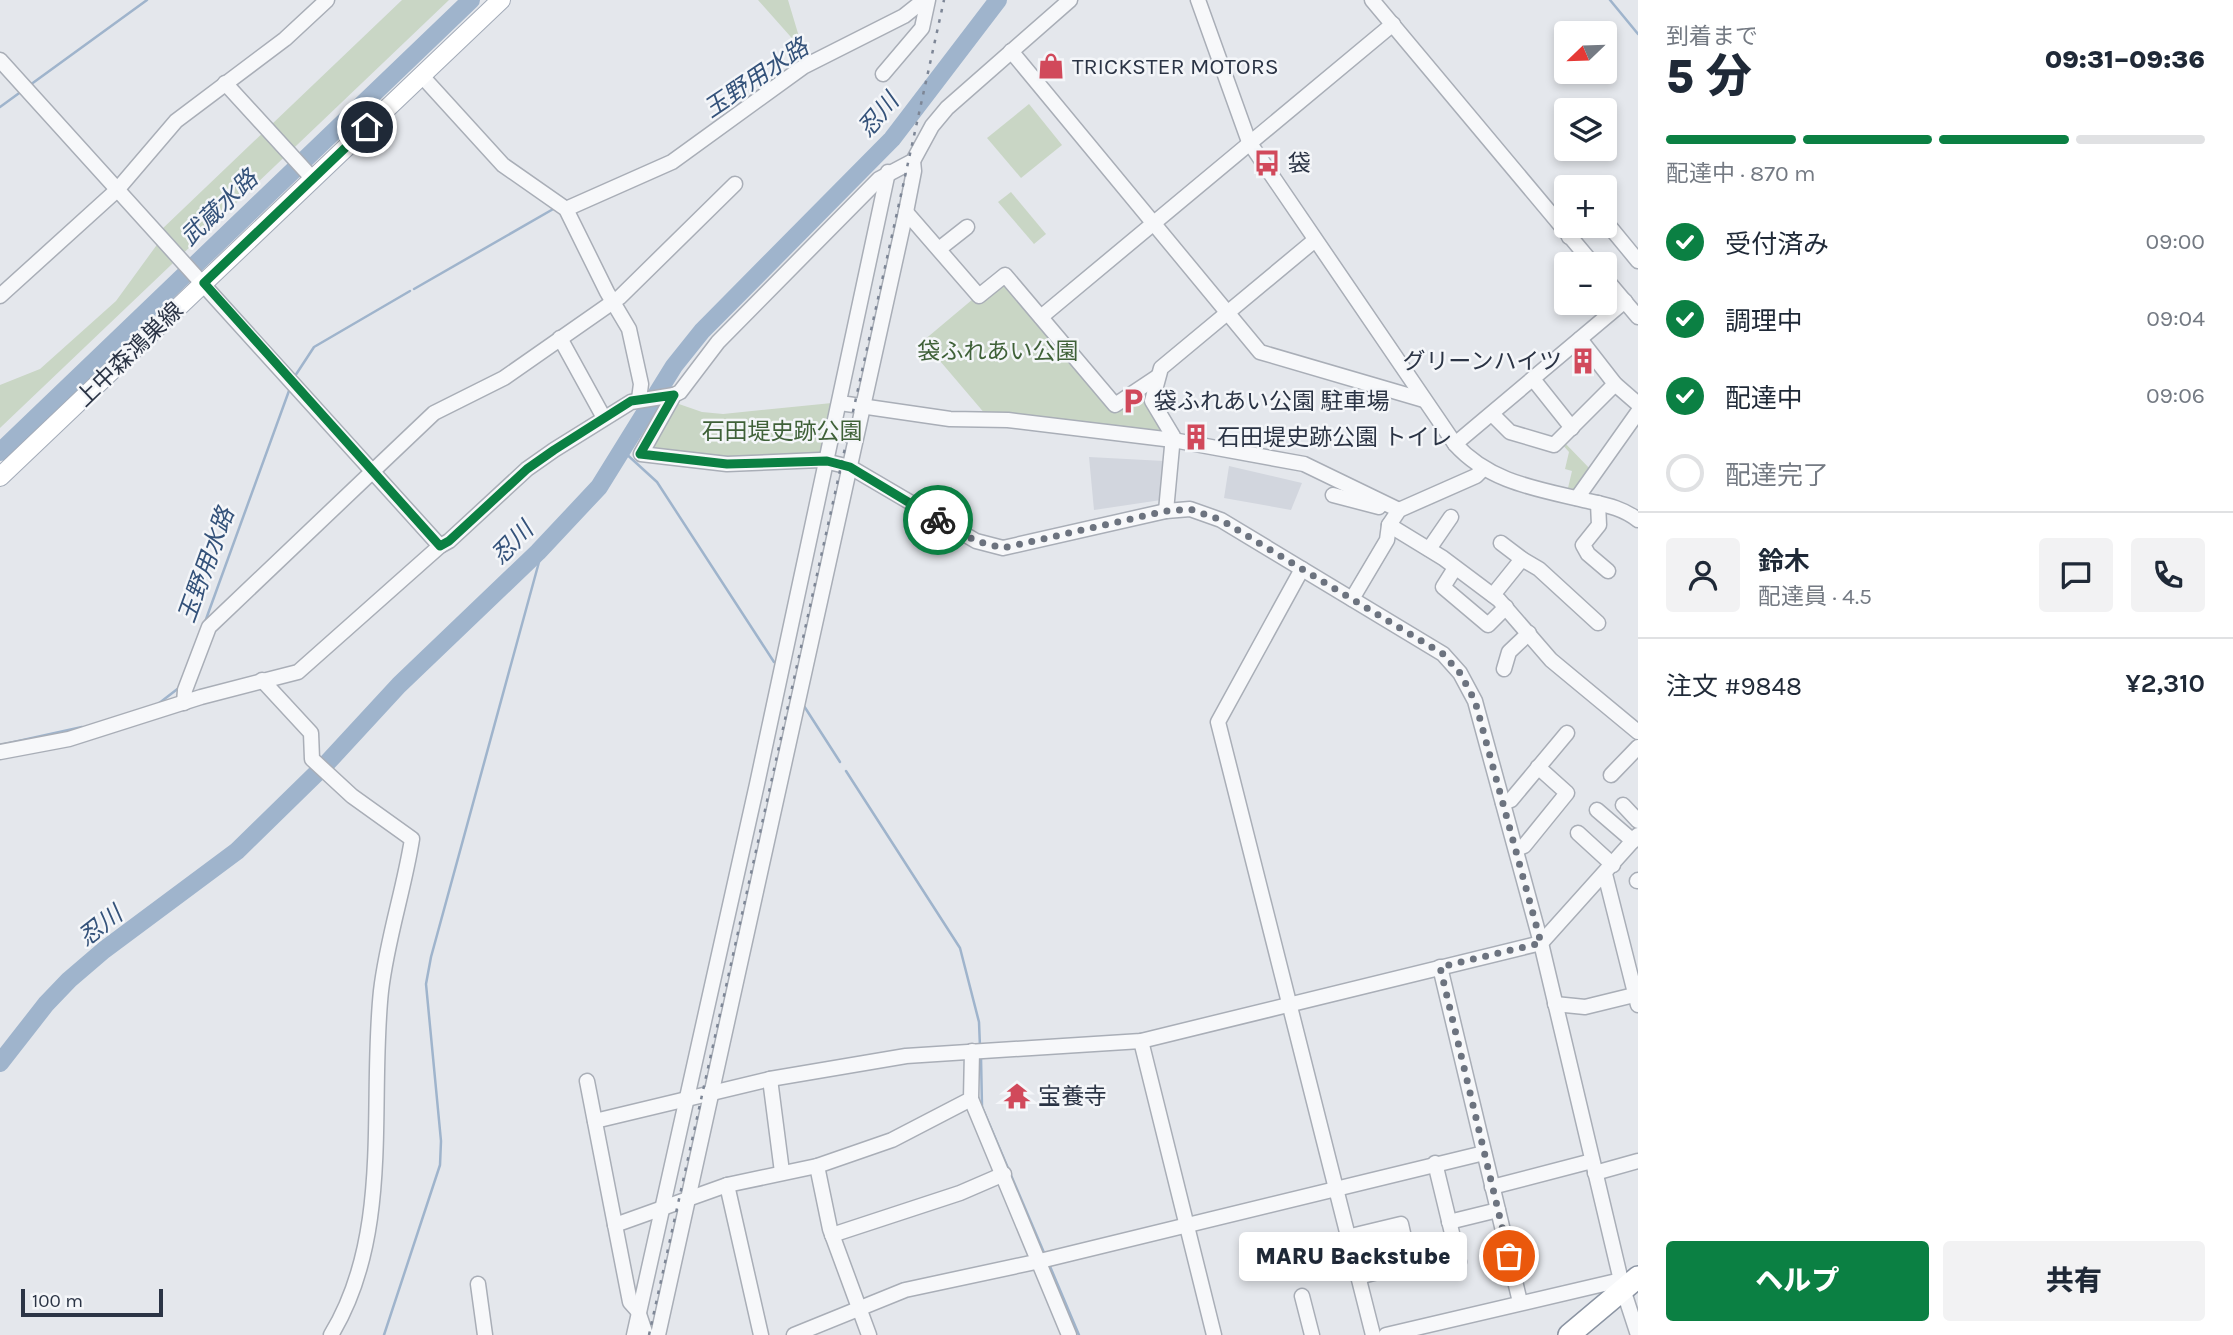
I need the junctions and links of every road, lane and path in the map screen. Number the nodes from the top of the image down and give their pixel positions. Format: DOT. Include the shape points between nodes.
graph roads {
  1 [pos="327,0"];
  2 [pos="501,0"];
  3 [pos="926,0"];
  4 [pos="1070,0"];
  5 [pos="1198,0"];
  6 [pos="1372,0"];
  7 [pos="1392,24"];
  8 [pos="1011,51"];
  9 [pos="0,60"];
  10 [pos="883,74"];
  11 [pos="421,75"];
  12 [pos="225,83"];
  13 [pos="1250,142"];
  14 [pos="913,161"];
  15 [pos="888,172"];
  16 [pos="310,176"];
  17 [pos="735,184"];
  18 [pos="117,190"];
  19 [pos="566,209"];
  20 [pos="906,212"];
  21 [pos="1554,219"];
  22 [pos="1153,223"];
  23 [pos="967,226"];
  24 [pos="1617,236"];
  25 [pos="1570,238"];
  26 [pos="1315,240"];
  27 [pos="939,249"];
  28 [pos="1582,252"];
  29 [pos="1638,261"];
  30 [pos="201,279"];
  31 [pos="1617,292"];
  32 [pos="0,296"];
  33 [pos="1625,301"];
  34 [pos="613,302"];
  35 [pos="1229,312"];
  36 [pos="1041,317"];
  37 [pos="1638,317"];
  38 [pos="560,338"];
  39 [pos="1580,340"];
  40 [pos="1157,377"];
  41 [pos="1533,379"];
  42 [pos="1615,384"];
  43 [pos="672,395"];
  44 [pos="639,399"];
  45 [pos="1424,400"];
  46 [pos="840,402"];
  47 [pos="863,404"];
  48 [pos="1638,404"];
  49 [pos="1638,412"];
  50 [pos="1492,414"];
  51 [pos="604,418"];
  52 [pos="1572,428"];
  53 [pos="1173,440"];
  54 [pos="1455,444"];
  55 [pos="827,461"];
  56 [pos="850,467"];
  57 [pos="1483,469"];
  58 [pos="374,470"];
  59 [pos="0,477"];
  60 [pos="1333,495"];
  61 [pos="1577,498"];
  62 [pos="1598,503"];
  63 [pos="1166,511"];
  64 [pos="1398,511"];
  65 [pos="1451,517"];
  66 [pos="1638,520"];
  67 [pos="1389,525"];
  68 [pos="1501,543"];
  69 [pos="440,546"];
  70 [pos="1429,549"];
  71 [pos="1522,559"];
  72 [pos="1455,568"];
  73 [pos="1302,569"];
  74 [pos="1608,571"];
  75 [pos="1493,595"];
  76 [pos="1352,599"];
  77 [pos="1506,607"];
  78 [pos="1598,624"];
  79 [pos="1529,633"];
  80 [pos="1504,669"];
  81 [pos="262,680"];
  82 [pos="184,703"];
  83 [pos="1638,732"];
  84 [pos="1567,733"];
  85 [pos="1638,747"];
  86 [pos="0,752"];
  87 [pos="1538,768"];
  88 [pos="1611,775"];
  89 [pos="1503,803"];
  90 [pos="1623,805"];
  91 [pos="1597,810"];
  92 [pos="1638,821"];
  93 [pos="1578,834"];
  94 [pos="1635,838"];
  95 [pos="1516,849"];
  96 [pos="1609,869"];
  97 [pos="1541,943"];
  98 [pos="1440,967"];
  99 [pos="1637,998"];
  100 [pos="1555,1004"];
  101 [pos="1289,1005"];
  102 [pos="1141,1041"];
  103 [pos="972,1051"];
  104 [pos="770,1079"];
  105 [pos="587,1081"];
  106 [pos="711,1093"];
  107 [pos="685,1099"];
  108 [pos="971,1100"];
  109 [pos="596,1121"];
  110 [pos="1484,1153"];
  111 [pos="1638,1161"];
  112 [pos="1435,1163"];
  113 [pos="817,1166"];
  114 [pos="1594,1167"];
  115 [pos="782,1172"];
  116 [pos="1004,1174"];
  117 [pos="727,1185"];
  118 [pos="1337,1186"];
  119 [pos="1492,1187"];
  120 [pos="691,1198"];
  121 [pos="662,1209"];
  122 [pos="1498,1210"];
  123 [pos="1449,1222"];
  124 [pos="1187,1223"];
  125 [pos="615,1225"];
  126 [pos="832,1235"];
  127 [pos="1351,1236"];
  128 [pos="1040,1261"];
  129 [pos="1459,1262"];
  130 [pos="1360,1276"];
  131 [pos="478,1284"];
  132 [pos="1630,1289"];
  133 [pos="1302,1296"];
  134 [pos="1520,1302"];
  135 [pos="860,1308"];
  136 [pos="638,1311"];
  137 [pos="331,1335"];
  138 [pos="485,1335"];
  139 [pos="634,1335"];
  140 [pos="646,1335"];
  141 [pos="658,1335"];
  142 [pos="761,1335"];
  143 [pos="794,1335"];
  144 [pos="869,1335"];
  145 [pos="1069,1335"];
  146 [pos="1214,1335"];
  147 [pos="1312,1335"];
  148 [pos="1375,1335"];
  149 [pos="1387,1335"];
  150 [pos="1569,1335"];
  151 [pos="1589,1335"];
  152 [pos="1638,1335"];
  1 -- 12 [label="street" via="285,39"];
  2 -- 11 [label="main road, 上中森鴻巣線"];
  3 -- 10 [label="street" via="922,28"];
  3 -- 19 [label="street" via="904,16 803,67 671,162"];
  4 -- 8 [label="street"];
  5 -- 13 [label="street"];
  6 -- 7 [label="street"];
  7 -- 13 [label="street"];
  7 -- 21 [label="street"];
  8 -- 14 [label="street" via="947,108"];
  8 -- 22 [label="street"];
  9 -- 18 [label="street"];
  11 -- 16 [label="main road, 上中森鴻巣線"];
  11 -- 19 [label="street" via="503,166"];
  12 -- 16 [label="street"];
  12 -- 18 [label="street" via="176,121"];
  13 -- 22 [label="street"];
  13 -- 26 [label="street"];
  14 -- 15 [label="street"];
  14 -- 20 [label="street"];
  15 -- 43 [label="street" via="734,323"];
  15 -- 46 [label="street"];
  16 -- 30 [label="main road, 上中森鴻巣線"];
  17 -- 34 [label="street"];
  18 -- 30 [label="street"];
  18 -- 32 [label="street"];
  19 -- 34 [label="street"];
  20 -- 27 [label="street"];
  20 -- 47 [label="street"];
  22 -- 35 [label="street"];
  22 -- 36 [label="street"];
  23 -- 27 [label="street"];
  24 -- 29 [label="street"];
  25 -- 28 [label="street"];
  26 -- 35 [label="street"];
  26 -- 45 [label="street"];
  27 -- 36 [label="street" via="979,296 1005,275"];
  30 -- 58 [label="street"];
  30 -- 59 [label="main road, 上中森鴻巣線"];
  31 -- 33 [label="street"];
  33 -- 37 [label="street"];
  33 -- 39 [label="street"];
  34 -- 38 [label="street"];
  34 -- 44 [label="street" via="631,334"];
  35 -- 40 [label="street" via="1161,368"];
  35 -- 45 [label="street" via="1261,352"];
  36 -- 40 [label="street" via="1115,405"];
  38 -- 51 [label="street"];
  38 -- 58 [label="street" via="495,383 434,413"];
  39 -- 41 [label="street"];
  39 -- 42 [label="street"];
  40 -- 53 [label="street" via="1152,401"];
  41 -- 50 [label="street"];
  41 -- 52 [label="street"];
  42 -- 48 [label="street"];
  42 -- 52 [label="street"];
  43 -- 44 [label="street"];
  43 -- 55 [label="street" via="640,454 727,464"];
  44 -- 51 [label="street"];
  45 -- 54 [label="street"];
  46 -- 47 [label="street"];
  46 -- 55 [label="street"];
  47 -- 53 [label="street" via="950,419 1008,420"];
  47 -- 56 [label="street"];
  49 -- 61 [label="street"];
  50 -- 52 [label="street" via="1510,432 1553,445"];
  50 -- 54 [label="street"];
  51 -- 69 [label="street" via="527,469"];
  53 -- 63 [label="street"];
  53 -- 64 [label="street" via="1304,464"];
  54 -- 57 [label="street"];
  55 -- 56 [label="street"];
  55 -- 107 [label="street"];
  56 -- 63 [label="street" via="976,541 1003,548"];
  56 -- 106 [label="street"];
  57 -- 61 [label="street"];
  57 -- 64 [label="street"];
  58 -- 69 [label="street"];
  58 -- 82 [label="street" via="209,626"];
  60 -- 64 [label="street"];
  61 -- 62 [label="street"];
  62 -- 66 [label="street" via="1619,508"];
  62 -- 74 [label="street" via="1599,525 1583,545"];
  63 -- 73 [label="street" via="1190,509 1219,519"];
  64 -- 67 [label="street"];
  65 -- 70 [label="street"];
  67 -- 70 [label="street"];
  67 -- 76 [label="street" via="1387,540"];
  68 -- 71 [label="street"];
  69 -- 81 [label="street" via="305,667"];
  70 -- 72 [label="street"];
  71 -- 75 [label="street"];
  71 -- 78 [label="street"];
  72 -- 75 [label="street"];
  72 -- 77 [label="street" via="1443,587 1488,625"];
  73 -- 76 [label="street"];
  73 -- 101 [label="street" via="1217,722"];
  75 -- 77 [label="street"];
  76 -- 89 [label="street" via="1443,654 1460,673 1475,701"];
  77 -- 79 [label="street"];
  79 -- 80 [label="street" via="1509,652"];
  79 -- 83 [label="street" via="1569,676"];
  81 -- 82 [label="street"];
  81 -- 137 [label="street" via="311,733 312,759 395,830 412,839 381,992 372,1199 357,1277"];
  82 -- 86 [label="street" via="69,739"];
  84 -- 87 [label="street"];
  85 -- 88 [label="street"];
  87 -- 89 [label="street" via="1511,800"];
  87 -- 95 [label="street" via="1567,793 1524,846"];
  89 -- 95 [label="street"];
  90 -- 92 [label="street"];
  91 -- 94 [label="street"];
  93 -- 96 [label="street"];
  94 -- 96 [label="street"];
  95 -- 97 [label="street"];
  96 -- 97 [label="street"];
  96 -- 99 [label="street"];
  97 -- 98 [label="street"];
  97 -- 100 [label="street"];
  98 -- 101 [label="street"];
  98 -- 110 [label="street"];
  99 -- 100 [label="street" via="1585,1007"];
  100 -- 114 [label="street"];
  101 -- 102 [label="street"];
  101 -- 118 [label="street"];
  102 -- 103 [label="street"];
  102 -- 124 [label="street"];
  103 -- 104 [label="street" via="906,1056"];
  103 -- 108 [label="street"];
  104 -- 106 [label="street"];
  104 -- 115 [label="street"];
  105 -- 109 [label="street"];
  106 -- 107 [label="street"];
  106 -- 120 [label="street"];
  107 -- 109 [label="street"];
  107 -- 121 [label="street"];
  108 -- 113 [label="street" via="892,1140"];
  108 -- 116 [label="street"];
  109 -- 125 [label="street"];
  110 -- 112 [label="street"];
  110 -- 119 [label="street"];
  111 -- 114 [label="street"];
  112 -- 118 [label="street"];
  112 -- 123 [label="street"];
  113 -- 115 [label="street"];
  113 -- 126 [label="street"];
  114 -- 119 [label="street"];
  114 -- 132 [label="street"];
  115 -- 117 [label="street"];
  116 -- 126 [label="street"];
  116 -- 128 [label="street"];
  117 -- 120 [label="street"];
  117 -- 142 [label="street"];
  118 -- 124 [label="street"];
  118 -- 127 [label="street"];
  118 -- 130 [label="street"];
  119 -- 122 [label="street"];
  120 -- 121 [label="street"];
  120 -- 141 [label="street"];
  121 -- 125 [label="street"];
  121 -- 136 [label="street"];
  122 -- 123 [label="street"];
  122 -- 134 [label="street"];
  123 -- 129 [label="street"];
  124 -- 128 [label="street"];
  124 -- 146 [label="street"];
  125 -- 136 [label="street" via="631,1302"];
  126 -- 135 [label="street"];
  127 -- 130 [label="street"];
  127 -- 130 [label="street" via="1401,1224 1410,1264"];
  128 -- 135 [label="street" via="905,1290"];
  128 -- 145 [label="street"];
  130 -- 148 [label="street"];
  131 -- 138 [label="street"];
  132 -- 134 [label="street"];
  132 -- 150 [label="highway"];
  132 -- 151 [label="highway"];
  132 -- 152 [label="street"];
  133 -- 147 [label="street"];
  134 -- 149 [label="street"];
  135 -- 143 [label="street"];
  135 -- 144 [label="street"];
  136 -- 139 [label="street"];
  136 -- 140 [label="street"];
}
